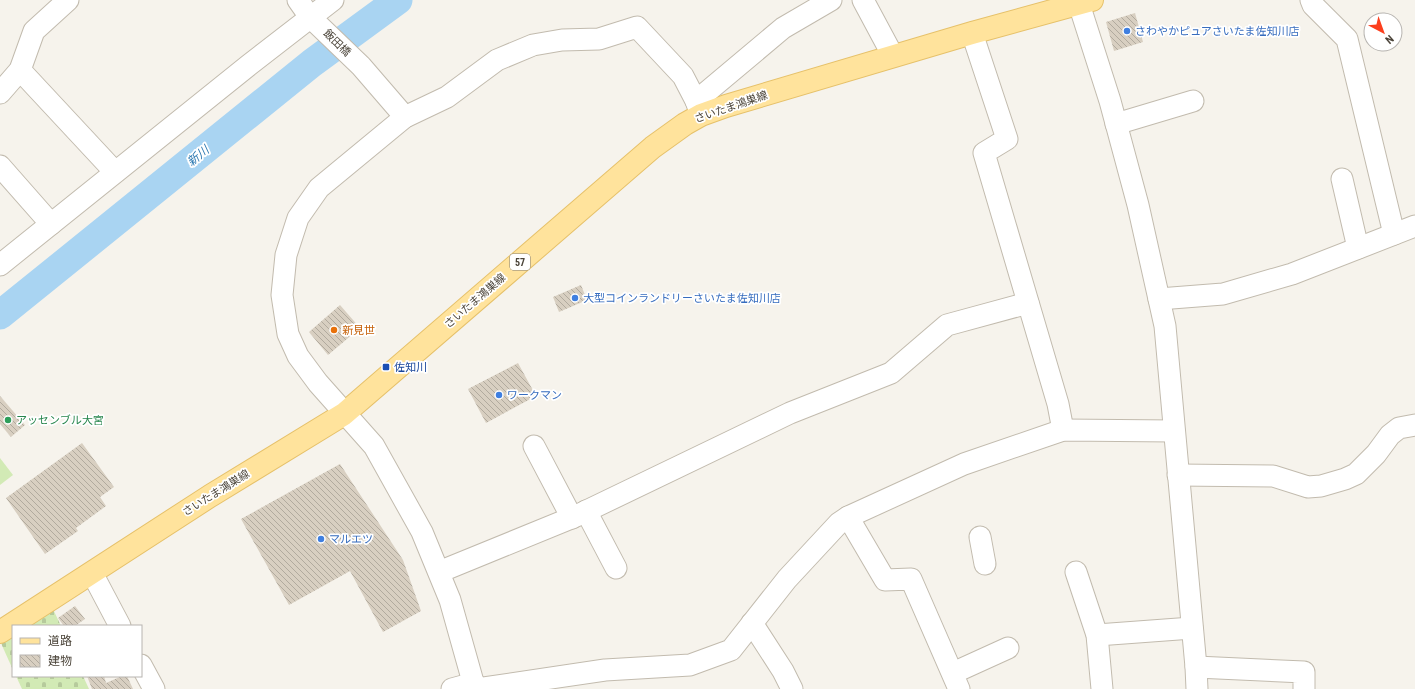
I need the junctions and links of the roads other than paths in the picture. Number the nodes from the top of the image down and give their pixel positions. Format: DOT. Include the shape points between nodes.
graph roads {
  1 [pos="68,0"];
  2 [pos="298,0"];
  3 [pos="333,0"];
  4 [pos="831,0"];
  5 [pos="863,0"];
  6 [pos="1311,0"];
  7 [pos="1086,2"];
  8 [pos="312,19"];
  9 [pos="972,32"];
  10 [pos="893,56"];
  11 [pos="20,70"];
  12 [pos="0,93"];
  13 [pos="1193,101"];
  14 [pos="698,108"];
  15 [pos="405,117"];
  16 [pos="1116,124"];
  17 [pos="0,166"];
  18 [pos="115,172"];
  19 [pos="1342,179"];
  20 [pos="51,224"];
  21 [pos="1415,226"];
  22 [pos="1394,234"];
  23 [pos="1358,248"];
  24 [pos="0,265"];
  25 [pos="1159,299"];
  26 [pos="1028,303"];
  27 [pos="344,414"];
  28 [pos="1415,425"];
  29 [pos="1063,430"];
  30 [pos="1174,431"];
  31 [pos="534,446"];
  32 [pos="1178,475"];
  33 [pos="579,515"];
  34 [pos="848,517"];
  35 [pos="980,537"];
  36 [pos="985,564"];
  37 [pos="616,568"];
  38 [pos="439,572"];
  39 [pos="1076,572"];
  40 [pos="92,573"];
  41 [pos="752,623"];
  42 [pos="119,625"];
  43 [pos="1192,628"];
  44 [pos="0,632"];
  45 [pos="1097,635"];
  46 [pos="1008,648"];
  47 [pos="142,667"];
  48 [pos="1196,667"];
  49 [pos="956,681"];
  50 [pos="475,687"];
  51 [pos="154,689"];
  52 [pos="452,689"];
  53 [pos="792,689"];
  54 [pos="1102,689"];
  55 [pos="1197,689"];
  56 [pos="1304,689"];
  1 -- 11 [label="street" via="34,30"];
  2 -- 8 [label="street, 飯田橋"];
  3 -- 8 [label="street"];
  4 -- 14 [label="street" via="783,28"];
  5 -- 10 [label="street"];
  6 -- 22 [label="street" via="1347,39"];
  7 -- 9 [label="main road, さいたま鴻巣線 / 57"];
  7 -- 16 [label="street"];
  8 -- 15 [label="street, 飯田橋" via="361,66"];
  8 -- 18 [label="street"];
  9 -- 10 [label="main road, さいたま鴻巣線 / 57"];
  9 -- 26 [label="street" via="1007,139 984,153"];
  10 -- 14 [label="main road, さいたま鴻巣線 / 57" via="726,106"];
  11 -- 12 [label="street"];
  11 -- 18 [label="street"];
  13 -- 16 [label="street"];
  14 -- 15 [label="street" via="683,76 637,27 598,39 562,40 533,45 497,60 447,97"];
  14 -- 27 [label="main road, さいたま鴻巣線 / 57" via="685,124 654,147"];
  15 -- 27 [label="street" via="319,188 298,218 286,255 282,295 288,334 298,356"];
  16 -- 25 [label="street" via="1138,205"];
  17 -- 20 [label="street"];
  18 -- 20 [label="street"];
  19 -- 23 [label="street"];
  20 -- 24 [label="street"];
  21 -- 22 [label="street"];
  22 -- 23 [label="street"];
  23 -- 25 [label="street" via="1292,274 1223,294"];
  25 -- 30 [label="street" via="1165,326"];
  26 -- 29 [label="street" via="1058,404"];
  26 -- 33 [label="street" via="948,325 891,373 790,413"];
  27 -- 38 [label="street" via="374,446 422,532"];
  27 -- 40 [label="main road, さいたま鴻巣線 / 57" via="210,496"];
  28 -- 32 [label="street" via="1399,428 1390,435 1356,474 1321,486 1308,487 1273,476"];
  29 -- 30 [label="street"];
  29 -- 34 [label="street" via="964,464"];
  30 -- 32 [label="street"];
  31 -- 33 [label="street"];
  32 -- 43 [label="street"];
  33 -- 37 [label="street"];
  33 -- 38 [label="street"];
  34 -- 41 [label="street" via="839,523 787,579"];
  34 -- 49 [label="street" via="885,580 911,579"];
  35 -- 36 [label="street"];
  38 -- 50 [label="street" via="450,600"];
  39 -- 45 [label="street"];
  40 -- 42 [label="street"];
  40 -- 44 [label="main road, さいたま鴻巣線 / 57"];
  41 -- 50 [label="street" via="731,650 690,665 605,670"];
  41 -- 53 [label="street"];
  43 -- 45 [label="street"];
  43 -- 48 [label="street"];
  45 -- 54 [label="street"];
  46 -- 49 [label="street"];
  47 -- 51 [label="street"];
  48 -- 55 [label="street"];
  48 -- 56 [label="street" via="1304,672"];
  50 -- 52 [label="street"];
}
